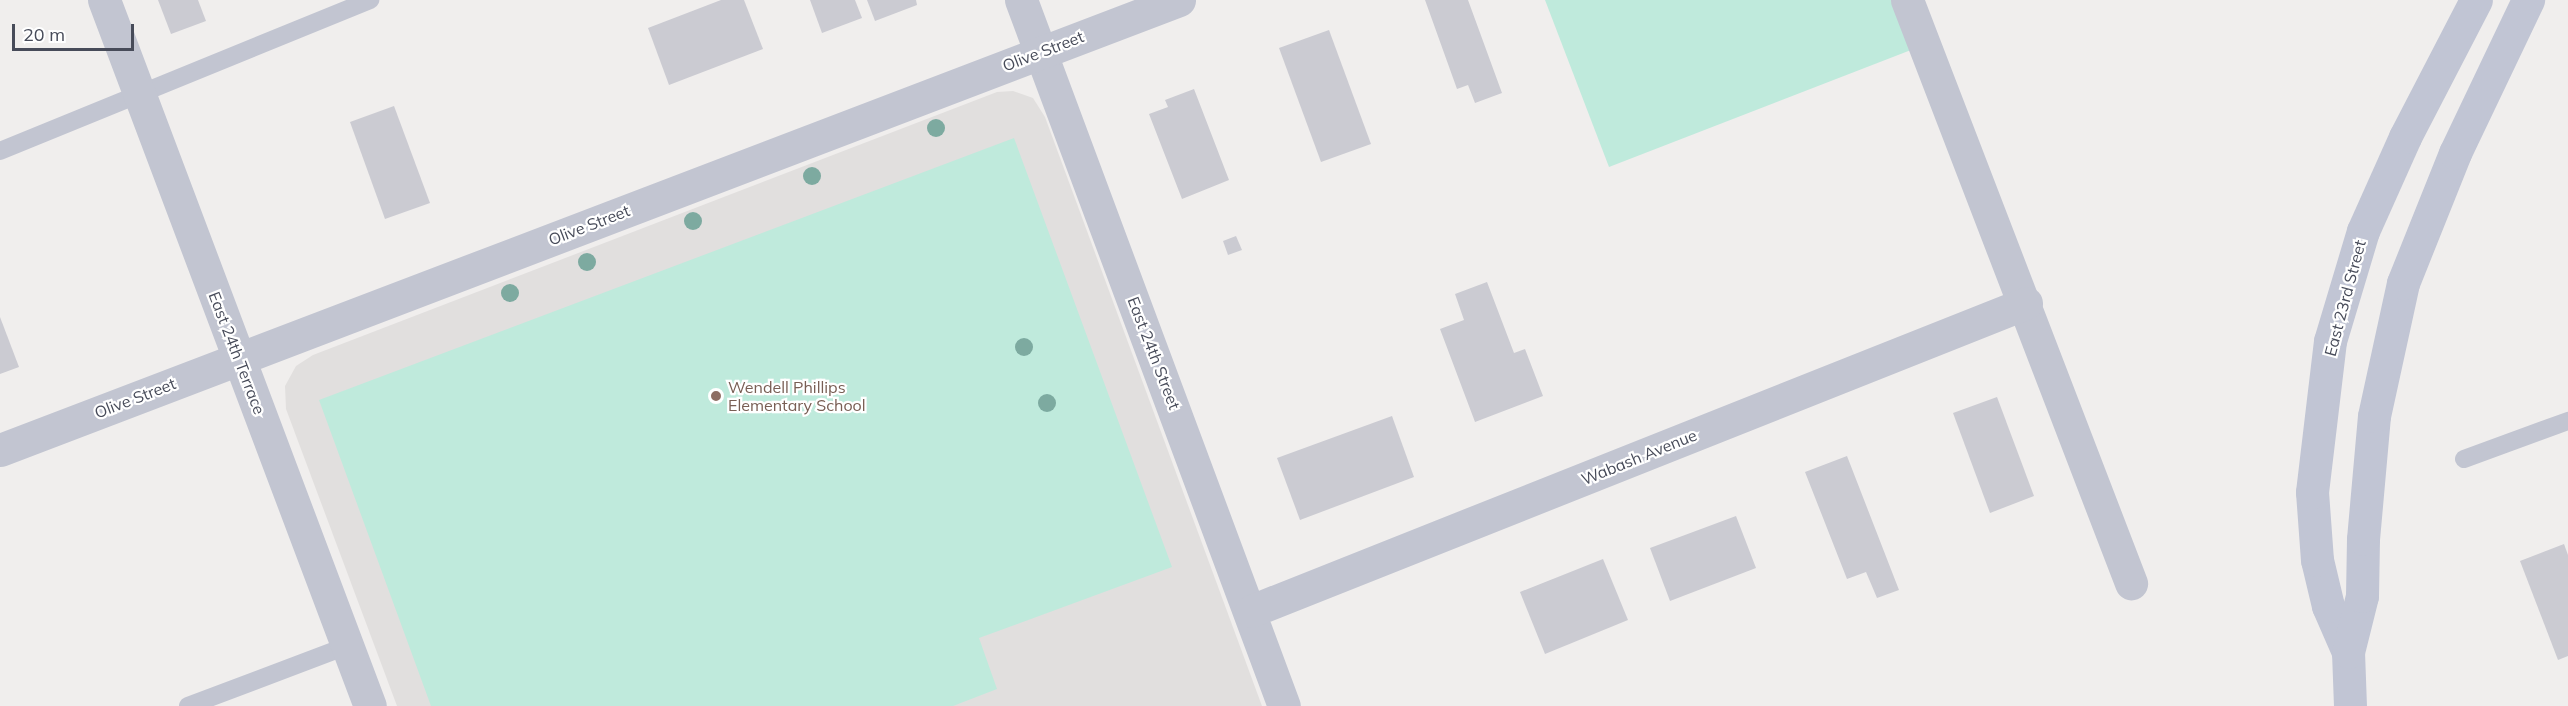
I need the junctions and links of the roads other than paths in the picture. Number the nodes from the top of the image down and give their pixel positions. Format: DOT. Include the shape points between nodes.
graph roads {
  1 [pos="104,0"];
  2 [pos="370,0"];
  3 [pos="1021,0"];
  4 [pos="1179,0"];
  5 [pos="1907,0"];
  6 [pos="2476,0"];
  7 [pos="2528,0"];
  8 [pos="1041,52"];
  9 [pos="140,97"];
  10 [pos="0,151"];
  11 [pos="2026,303"];
  12 [pos="239,359"];
  13 [pos="2568,420"];
  14 [pos="0,450"];
  15 [pos="2464,459"];
  16 [pos="2131,583"];
  17 [pos="1251,611"];
  18 [pos="347,646"];
  19 [pos="2348,652"];
  20 [pos="188,706"];
  21 [pos="370,706"];
  22 [pos="1284,706"];
  23 [pos="2350,706"];
  1 -- 9 [label="street, East 24th Terrace"];
  2 -- 9 [label="lane"];
  3 -- 8 [label="street, East 24th Street"];
  4 -- 8 [label="street, Olive Street"];
  5 -- 11 [label="street"];
  6 -- 19 [label="main road, East 23rd Street" via="2405,137 2363,231 2330,341 2312,492 2317,560 2328,606"];
  7 -- 19 [label="main road, East 23rd Street" via="2455,153 2403,283 2374,416 2362,596"];
  8 -- 12 [label="street, Olive Street"];
  8 -- 17 [label="street, East 24th Street"];
  9 -- 10 [label="lane"];
  9 -- 12 [label="street, East 24th Terrace"];
  11 -- 16 [label="street"];
  11 -- 17 [label="street, Wabash Avenue"];
  12 -- 14 [label="street, Olive Street"];
  12 -- 18 [label="street, East 24th Terrace"];
  13 -- 15 [label="lane"];
  17 -- 22 [label="street, East 24th Street"];
  18 -- 20 [label="lane"];
  18 -- 21 [label="street, East 24th Terrace"];
  19 -- 23 [label="main road, East 23rd Street"];
}
